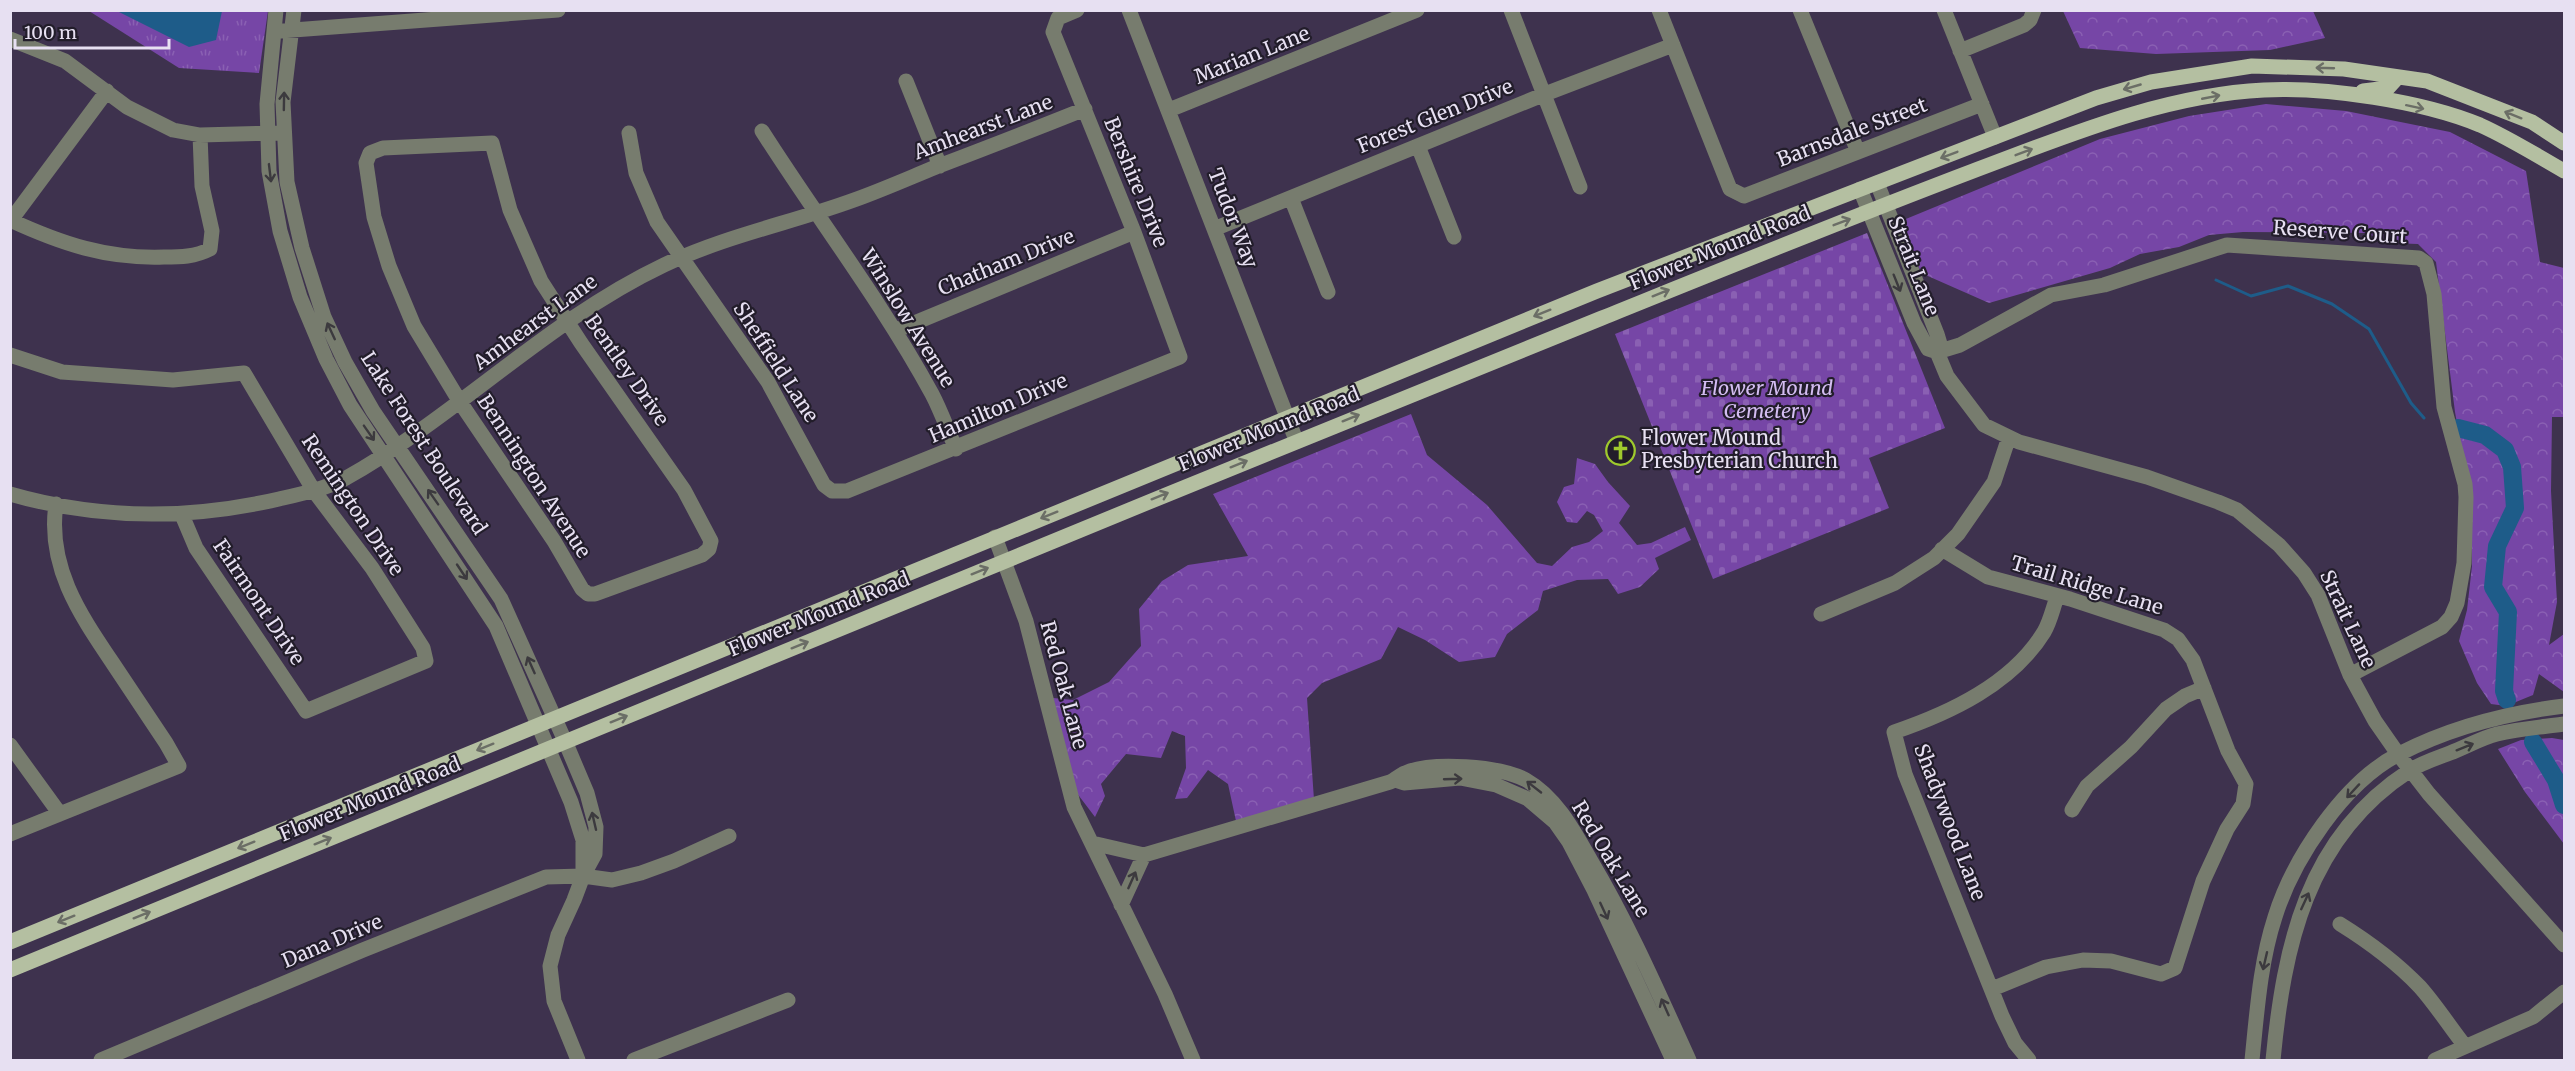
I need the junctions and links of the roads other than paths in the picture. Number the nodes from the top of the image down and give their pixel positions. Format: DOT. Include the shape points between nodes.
graph roads {
  1 [pos="276,10"];
  2 [pos="294,10"];
  3 [pos="558,10"];
  4 [pos="1077,10"];
  5 [pos="1129,10"];
  6 [pos="1417,10"];
  7 [pos="1511,10"];
  8 [pos="1659,10"];
  9 [pos="1800,10"];
  10 [pos="1944,10"];
  11 [pos="2034,10"];
  12 [pos="521,12"];
  13 [pos="402,16"];
  14 [pos="273,31"];
  15 [pos="290,32"];
  16 [pos="10,39"];
  17 [pos="1673,45"];
  18 [pos="1960,51"];
  19 [pos="2398,77"];
  20 [pos="906,81"];
  21 [pos="107,91"];
  22 [pos="2336,92"];
  23 [pos="1545,94"];
  24 [pos="1982,104"];
  25 [pos="1085,109"];
  26 [pos="1169,110"];
  27 [pos="762,131"];
  28 [pos="284,132"];
  29 [pos="629,133"];
  30 [pos="267,134"];
  31 [pos="200,135"];
  32 [pos="1995,137"];
  33 [pos="492,143"];
  34 [pos="2565,143"];
  35 [pos="1418,146"];
  36 [pos="1858,152"];
  37 [pos="940,166"];
  38 [pos="2565,171"];
  39 [pos="1877,183"];
  40 [pos="1580,187"];
  41 [pos="1860,189"];
  42 [pos="1291,198"];
  43 [pos="1886,205"];
  44 [pos="817,212"];
  45 [pos="1869,212"];
  46 [pos="11,220"];
  47 [pos="1214,229"];
  48 [pos="1134,232"];
  49 [pos="1454,237"];
  50 [pos="681,257"];
  51 [pos="1596,291"];
  52 [pos="1328,292"];
  53 [pos="1607,316"];
  54 [pos="567,321"];
  55 [pos="894,331"];
  56 [pos="1937,352"];
  57 [pos="10,355"];
  58 [pos="1180,357"];
  59 [pos="460,402"];
  60 [pos="1288,417"];
  61 [pos="2009,437"];
  62 [pos="1296,440"];
  63 [pos="397,445"];
  64 [pos="956,449"];
  65 [pos="383,454"];
  66 [pos="314,491"];
  67 [pos="832,491"];
  68 [pos="10,494"];
  69 [pos="56,504"];
  70 [pos="182,515"];
  71 [pos="995,537"];
  72 [pos="1942,549"];
  73 [pos="1005,560"];
  74 [pos="582,589"];
  75 [pos="2057,597"];
  76 [pos="1821,614"];
  77 [pos="2349,675"];
  78 [pos="2204,688"];
  79 [pos="2565,706"];
  80 [pos="306,711"];
  81 [pos="555,718"];
  82 [pos="2565,724"];
  83 [pos="539,725"];
  84 [pos="565,741"];
  85 [pos="10,745"];
  86 [pos="549,748"];
  87 [pos="2398,754"];
  88 [pos="2410,769"];
  89 [pos="1395,780"];
  90 [pos="2072,810"];
  91 [pos="60,814"];
  92 [pos="10,834"];
  93 [pos="729,836"];
  94 [pos="1092,843"];
  95 [pos="1143,855"];
  96 [pos="582,876"];
  97 [pos="1121,905"];
  98 [pos="2340,924"];
  99 [pos="10,942"];
  100 [pos="2565,945"];
  101 [pos="10,970"];
  102 [pos="1992,989"];
  103 [pos="2565,992"];
  104 [pos="788,1000"];
  105 [pos="2465,1046"];
  106 [pos="101,1060"];
  107 [pos="578,1060"];
  108 [pos="634,1060"];
  109 [pos="1193,1060"];
  110 [pos="1673,1060"];
  111 [pos="1689,1060"];
  112 [pos="2029,1060"];
  113 [pos="2252,1060"];
  114 [pos="2273,1060"];
  115 [pos="2435,1060"];
  1 -- 14 [label="street, Lake Forest Boulevard"];
  2 -- 15 [label="street, Lake Forest Boulevard"];
  3 -- 12 [label="street"];
  4 -- 25 [label="street, Bershire Drive" via="1058,18 1053,32"];
  5 -- 26 [label="street, Tudor Way"];
  6 -- 26 [label="street, Marian Lane"];
  7 -- 23 [label="street"];
  8 -- 17 [label="street"];
  9 -- 36 [label="street"];
  10 -- 18 [label="street"];
  11 -- 18 [label="street" via="2024,25"];
  12 -- 13 [label="street"];
  13 -- 15 [label="street"];
  14 -- 15 [label="street"];
  14 -- 30 [label="street, Lake Forest Boulevard"];
  28 -- 15 [label="street, Lake Forest Boulevard, one-way"];
  16 -- 21 [label="street" via="65,61"];
  17 -- 23 [label="street, Forest Glen Drive"];
  17 -- 36 [label="street, Barnsdale Street" via="1730,189 1738,194 1744,196"];
  18 -- 24 [label="street"];
  19 -- 22 [label="main road" via="2388,88"];
  19 -- 32 [label="main road, Flower Mound Road, one-way" via="2344,69 2252,66 2151,82 2096,98"];
  34 -- 19 [label="main road, Flower Mound Road, one-way" via="2521,118 2427,81"];
  20 -- 37 [label="street"];
  21 -- 31 [label="street" via="151,121"];
  21 -- 46 [label="street"];
  22 -- 38 [label="main road, Flower Mound Road, one-way" via="2464,119 2516,142"];
  43 -- 22 [label="main road, Flower Mound Road, one-way" via="2053,140 2159,106 2263,90"];
  23 -- 35 [label="street, Forest Glen Drive"];
  23 -- 40 [label="street"];
  24 -- 32 [label="street"];
  24 -- 36 [label="street, Barnsdale Street"];
  25 -- 37 [label="street, Amhearst Lane"];
  25 -- 48 [label="street, Bershire Drive"];
  26 -- 47 [label="street, Tudor Way"];
  27 -- 44 [label="street, Winslow Avenue"];
  28 -- 30 [label="street"];
  63 -- 28 [label="street, Lake Forest Boulevard, one-way" via="345,362 315,292 287,182"];
  29 -- 50 [label="street, Sheffield Lane" via="640,186 657,222"];
  30 -- 31 [label="street"];
  30 -- 65 [label="street, Lake Forest Boulevard, one-way" via="275,207 300,297 338,384"];
  31 -- 46 [label="street" via="202,186 212,231 210,249 203,253 141,258 111,255 63,243"];
  32 -- 39 [label="main road, Flower Mound Road, one-way"];
  33 -- 54 [label="street, Bentley Drive" via="510,210 528,256"];
  33 -- 59 [label="street, Bennington Avenue" via="383,148 370,153 366,162 374,217 389,266 414,326"];
  35 -- 42 [label="street, Forest Glen Drive"];
  35 -- 49 [label="street"];
  37 -- 44 [label="street, Amhearst Lane"];
  39 -- 41 [label="main road, Flower Mound Road"];
  39 -- 43 [label="street, Strait Lane"];
  41 -- 45 [label="street, Strait Lane"];
  41 -- 51 [label="main road, Flower Mound Road"];
  42 -- 47 [label="street, Forest Glen Drive"];
  42 -- 52 [label="street"];
  43 -- 45 [label="main road, Flower Mound Road"];
  43 -- 56 [label="street, Strait Lane" via="1937,334"];
  44 -- 50 [label="street, Amhearst Lane"];
  44 -- 55 [label="street, Winslow Avenue"];
  53 -- 45 [label="main road, Flower Mound Road, one-way"];
  45 -- 56 [label="street, Strait Lane, one-way" via="1914,323 1928,349"];
  47 -- 60 [label="street, Tudor Way"];
  48 -- 55 [label="street, Chatham Drive"];
  48 -- 58 [label="street, Bershire Drive"];
  50 -- 54 [label="street, Amhearst Lane"];
  50 -- 67 [label="street, Sheffield Lane" via="768,382 824,485"];
  51 -- 53 [label="main road"];
  51 -- 60 [label="main road, Flower Mound Road, one-way"];
  62 -- 53 [label="main road, Flower Mound Road, one-way"];
  54 -- 59 [label="street, Amhearst Lane"];
  54 -- 74 [label="street, Bentley Drive" via="684,490 711,540 702,555 595,594"];
  55 -- 64 [label="street, Winslow Avenue" via="934,397"];
  56 -- 61 [label="street, Strait Lane" via="1947,376 1974,414 1984,425"];
  56 -- 77 [label="street, Reserve Court" via="1969,340 2051,295 2104,285 2228,245 2419,258 2426,263 2434,294 2444,407 2466,490 2464,563 2457,603 2442,627"];
  57 -- 66 [label="street, Remington Drive" via="62,372 173,380 244,373"];
  58 -- 64 [label="street, Hamilton Drive"];
  59 -- 63 [label="street, Amhearst Lane"];
  59 -- 74 [label="street, Bennington Avenue"];
  60 -- 62 [label="street, Tudor Way"];
  60 -- 71 [label="main road, Flower Mound Road, one-way"];
  61 -- 72 [label="street" via="1994,482 1958,534"];
  61 -- 77 [label="street, Strait Lane" via="2179,487 2237,510 2279,544 2304,573 2318,595"];
  73 -- 62 [label="main road, Flower Mound Road, one-way"];
  63 -- 65 [label="street, Amhearst Lane"];
  81 -- 63 [label="street, Lake Forest Boulevard, one-way" via="492,582"];
  64 -- 67 [label="street, Hamilton Drive" via="847,491"];
  65 -- 66 [label="street, Amhearst Lane"];
  65 -- 83 [label="street, Lake Forest Boulevard, one-way" via="496,626"];
  66 -- 70 [label="street, Amhearst Lane" via="254,505"];
  66 -- 80 [label="street, Remington Drive" via="372,568 423,648 426,661"];
  68 -- 69 [label="street, Amhearst Lane"];
  69 -- 70 [label="street, Amhearst Lane" via="106,513"];
  69 -- 91 [label="street" via="53,524 63,577 78,611 179,766"];
  70 -- 80 [label="street, Fairmont Drive" via="196,548"];
  71 -- 73 [label="street, Red Oak Lane"];
  71 -- 81 [label="main road, Flower Mound Road"];
  72 -- 75 [label="street, Trail Ridge Lane" via="1988,577"];
  72 -- 76 [label="street" via="1895,583"];
  84 -- 73 [label="main road, Flower Mound Road, one-way"];
  73 -- 94 [label="street, Red Oak Lane" via="1033,647 1074,807"];
  75 -- 78 [label="street, Trail Ridge Lane" via="2164,630 2186,647"];
  75 -- 102 [label="street, Shadywood Lane" via="2045,630 2028,654 2001,677 1954,708 1894,732 1905,774"];
  77 -- 87 [label="street, Strait Lane"];
  78 -- 90 [label="street" via="2166,709 2132,747 2087,786"];
  78 -- 102 [label="street, Trail Ridge Lane" via="2228,751 2246,784 2243,804 2203,882 2175,969 2161,974 2111,961 2083,960 2046,967"];
  79 -- 87 [label="street" via="2472,724"];
  81 -- 83 [label="main road, Flower Mound Road"];
  81 -- 84 [label="street, Lake Forest Boulevard"];
  88 -- 82 [label="street, one-way" via="2495,735"];
  83 -- 86 [label="street, Lake Forest Boulevard"];
  83 -- 99 [label="main road, Flower Mound Road, one-way"];
  84 -- 86 [label="main road, Flower Mound Road"];
  96 -- 84 [label="street, Lake Forest Boulevard, one-way" via="596,854 596,827 587,792"];
  85 -- 91 [label="street"];
  86 -- 96 [label="street, Lake Forest Boulevard" via="583,840"];
  101 -- 86 [label="main road, Flower Mound Road, one-way"];
  87 -- 88 [label="street, Strait Lane"];
  87 -- 113 [label="street, one-way" via="2356,787 2320,829 2296,868 2275,916 2260,982"];
  88 -- 100 [label="street, Strait Lane"];
  114 -- 88 [label="street, one-way" via="2279,1000 2291,943 2300,912 2325,857 2360,813"];
  89 -- 95 [label="street, Red Oak Lane"];
  89 -- 110 [label="street, Red Oak Lane, one-way" via="1404,783 1460,778 1496,785 1528,799 1556,822 1594,890"];
  111 -- 89 [label="street, Red Oak Lane, one-way" via="1639,948 1573,830 1546,796 1526,780 1469,766 1405,772"];
  91 -- 92 [label="street"];
  93 -- 96 [label="street, Dana Drive" via="640,873 612,880"];
  94 -- 95 [label="street, Red Oak Lane"];
  94 -- 97 [label="street, Red Oak Lane"];
  97 -- 95 [label="street, one-way"];
  96 -- 106 [label="street, Dana Drive" via="546,877"];
  96 -- 107 [label="street, Lake Forest Boulevard" via="550,966 554,1001"];
  97 -- 109 [label="street, Red Oak Lane"];
  98 -- 105 [label="street" via="2396,964 2421,988"];
  102 -- 112 [label="street, Shadywood Lane" via="2015,1043"];
  103 -- 105 [label="street" via="2533,1017"];
  104 -- 108 [label="street"];
  105 -- 115 [label="street"];
}
